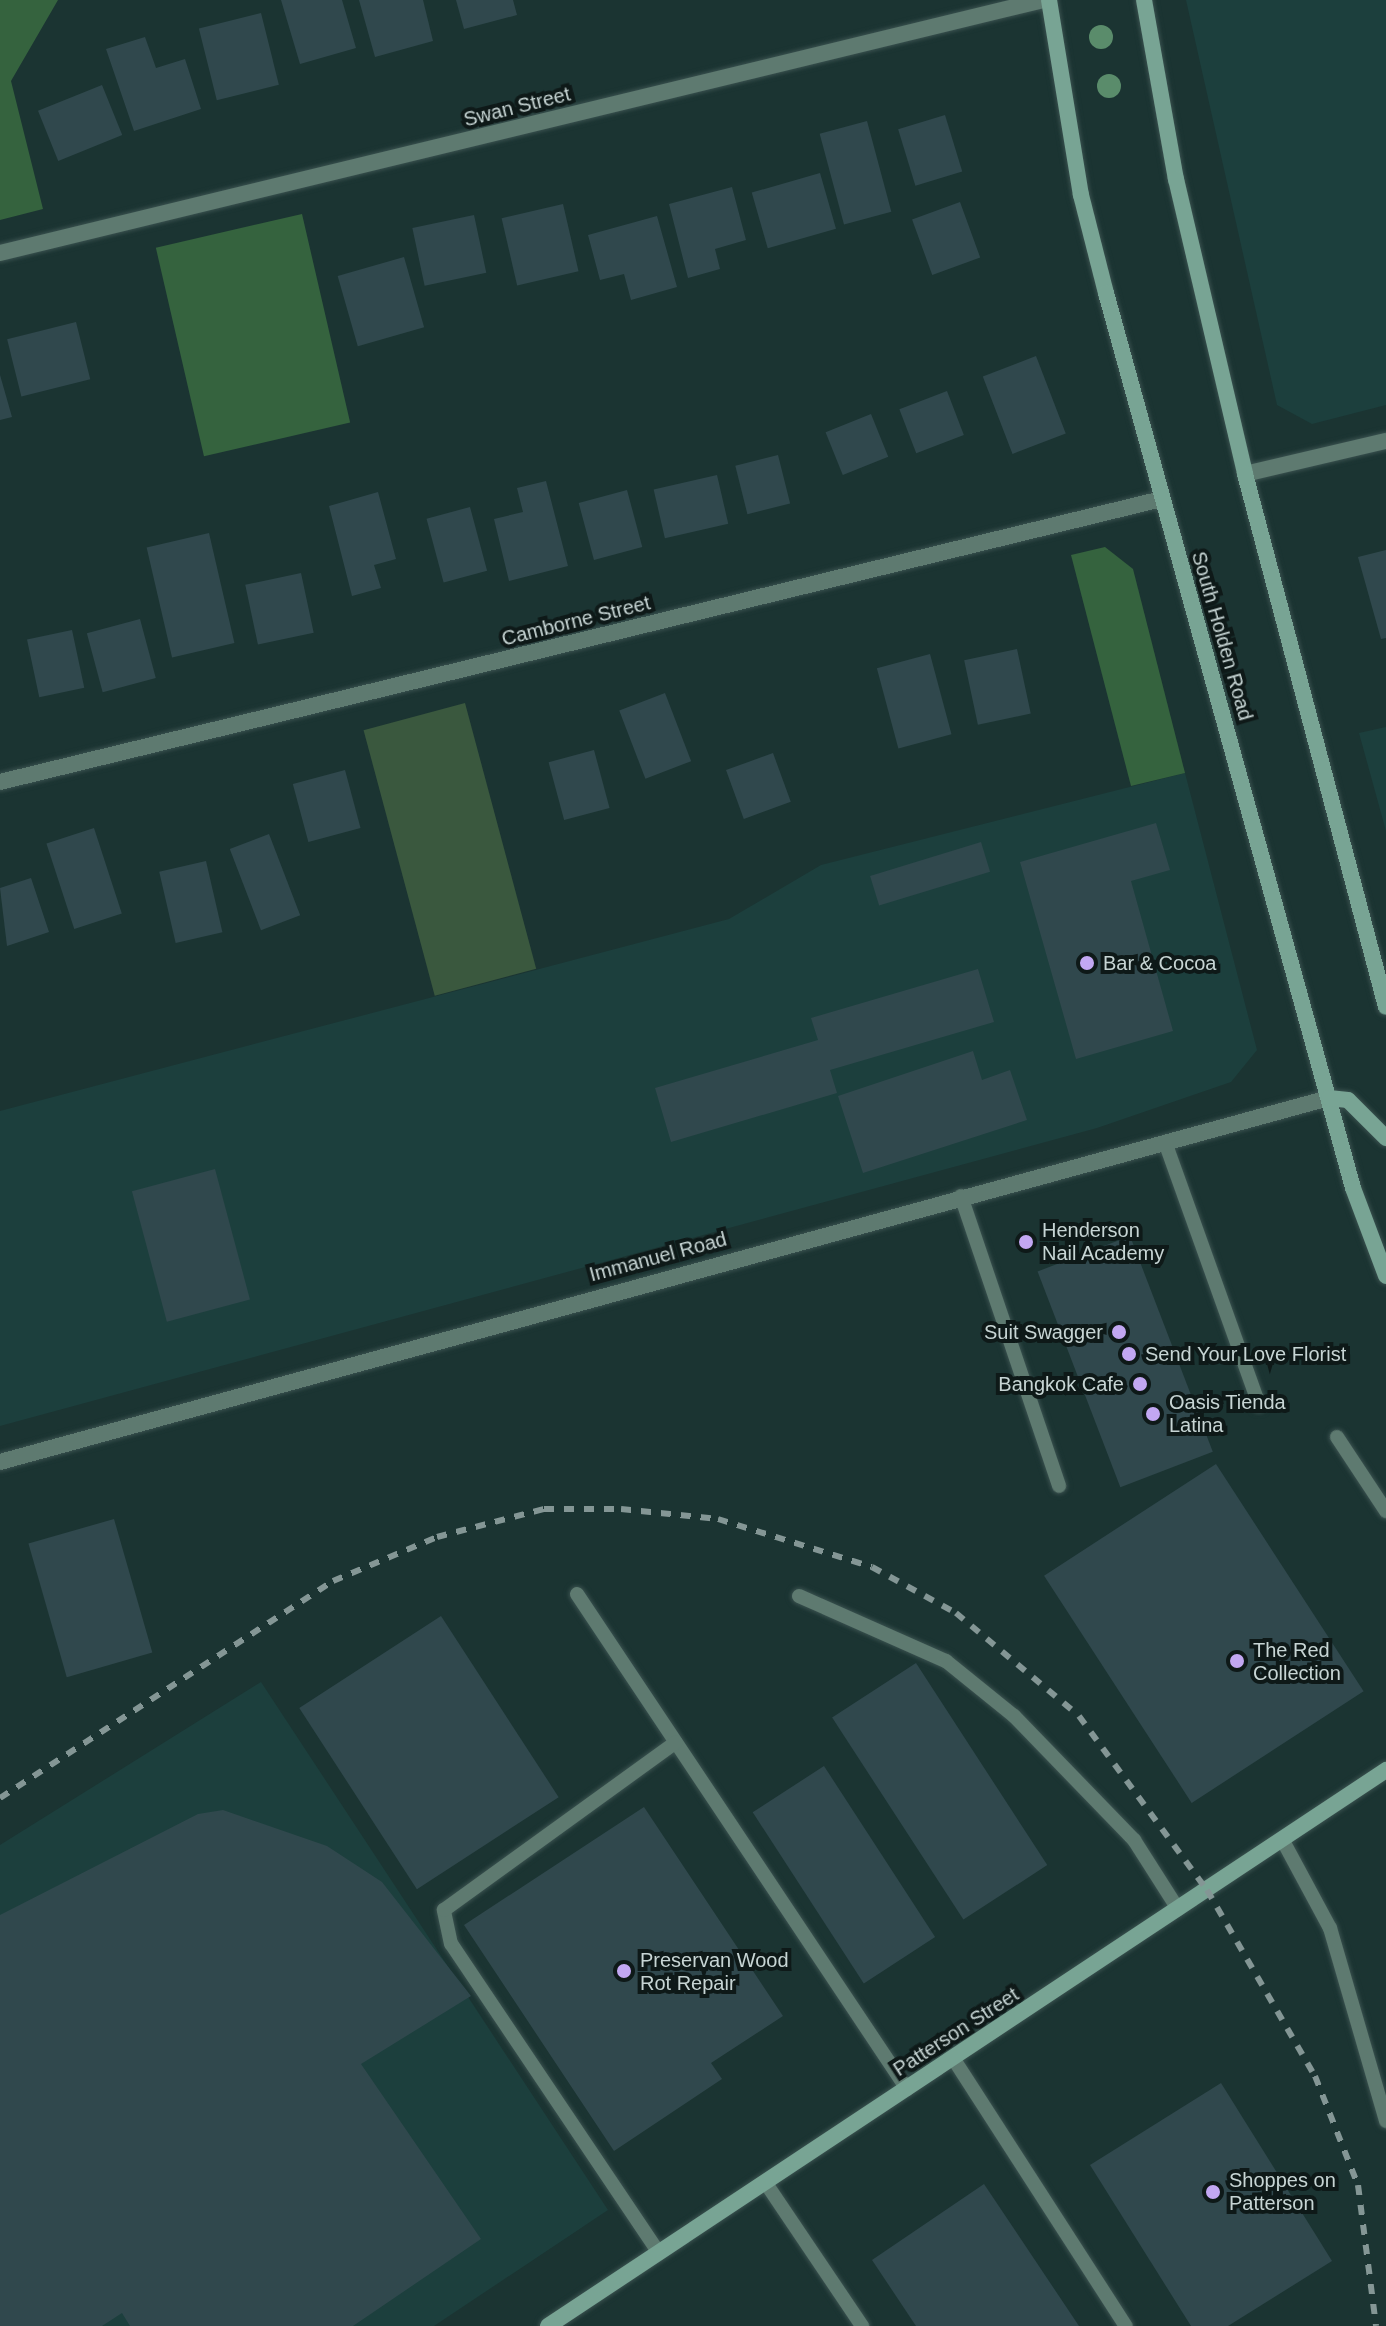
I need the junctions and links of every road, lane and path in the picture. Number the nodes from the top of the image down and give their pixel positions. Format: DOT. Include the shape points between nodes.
graph roads {
  1 [pos="1046,0"];
  2 [pos="1144,0"];
  3 [pos="0,253"];
  4 [pos="1386,441"];
  5 [pos="1245,474"];
  6 [pos="1162,499"];
  7 [pos="0,782"];
  8 [pos="1386,1007"];
  9 [pos="1329,1098"];
  10 [pos="1386,1138"];
  11 [pos="1165,1142"];
  12 [pos="961,1196"];
  13 [pos="1386,1276"];
  14 [pos="1259,1405"];
  15 [pos="1337,1437"];
  16 [pos="0,1462"];
  17 [pos="1059,1486"];
  18 [pos="1386,1511"];
  19 [pos="577,1594"];
  20 [pos="799,1596"];
  21 [pos="676,1742"];
  22 [pos="1386,1770"];
  23 [pos="1282,1839"];
  24 [pos="1178,1909"];
  25 [pos="953,2058"];
  26 [pos="907,2089"];
  27 [pos="1386,2121"];
  28 [pos="765,2182"];
  29 [pos="659,2253"];
  30 [pos="548,2326"];
  31 [pos="862,2326"];
  32 [pos="1126,2326"];
  1 -- 3 [label="street, Swan Street"];
  1 -- 6 [label="main road, South Holden Road" via="1081,195"];
  2 -- 5 [label="main road" via="1176,179"];
  4 -- 5 [label="street"];
  5 -- 8 [label="main road"];
  6 -- 7 [label="street, Camborne Street"];
  6 -- 9 [label="main road, South Holden Road"];
  9 -- 10 [label="main road" via="1348,1100"];
  9 -- 11 [label="street, Immanuel Road"];
  9 -- 13 [label="main road, South Holden Road"];
  11 -- 12 [label="street, Immanuel Road"];
  11 -- 14 [label="lane"];
  12 -- 16 [label="street, Immanuel Road"];
  12 -- 17 [label="lane"];
  15 -- 18 [label="lane"];
  19 -- 21 [label="lane"];
  20 -- 24 [label="lane" via="946,1661 1014,1716 1134,1840"];
  21 -- 26 [label="lane"];
  21 -- 29 [label="lane" via="444,1910 451,1944"];
  22 -- 23 [label="main road, Patterson Street"];
  23 -- 24 [label="main road, Patterson Street"];
  23 -- 27 [label="lane" via="1330,1928"];
  24 -- 25 [label="main road, Patterson Street"];
  25 -- 26 [label="main road, Patterson Street"];
  25 -- 32 [label="lane"];
  26 -- 28 [label="main road, Patterson Street"];
  28 -- 29 [label="main road, Patterson Street"];
  28 -- 31 [label="lane"];
  29 -- 30 [label="main road, Patterson Street"];
}
